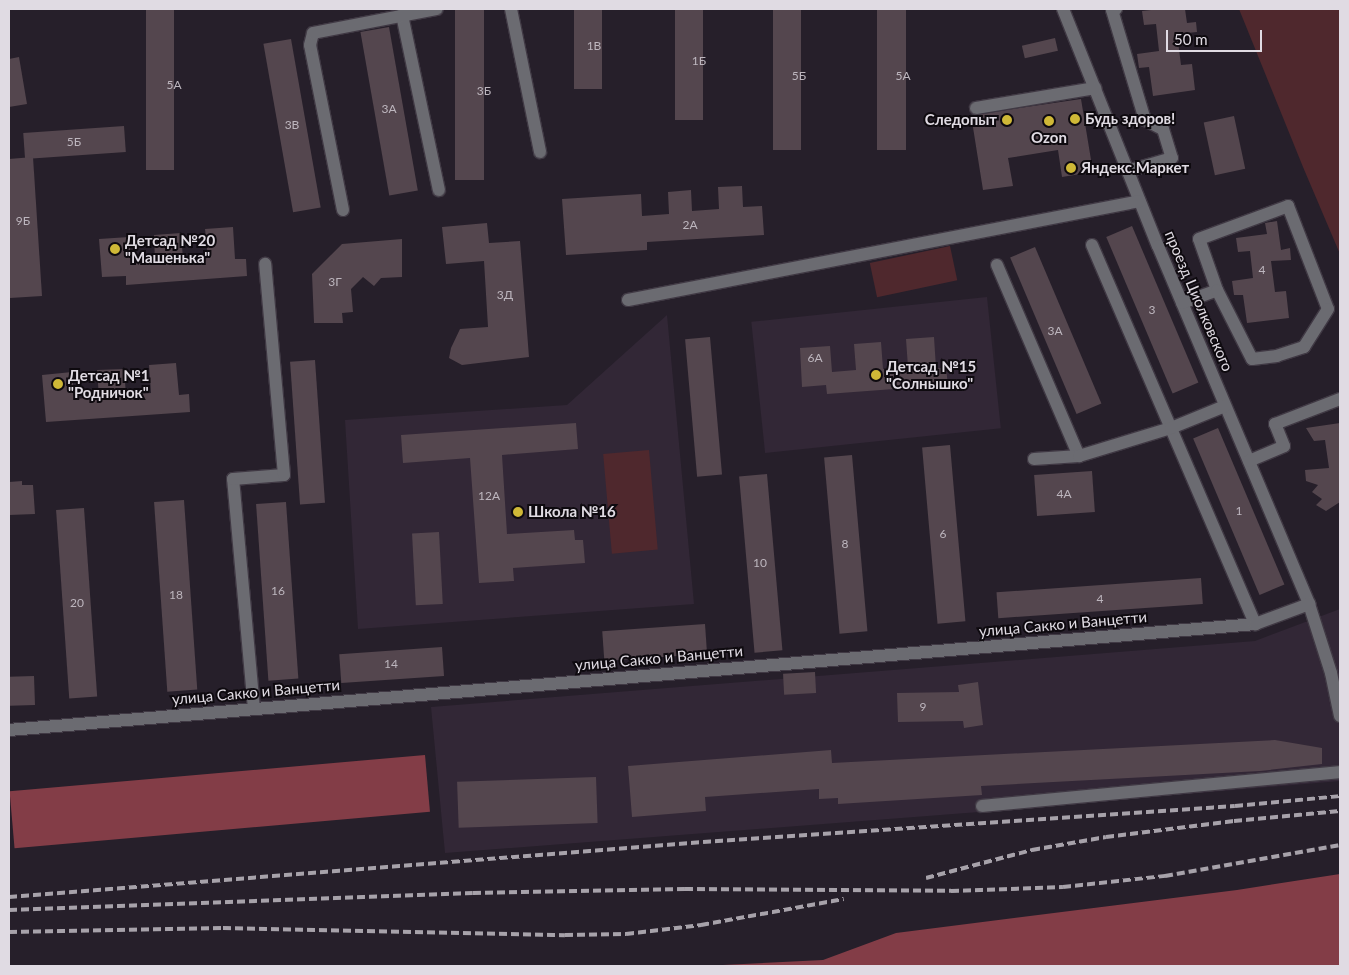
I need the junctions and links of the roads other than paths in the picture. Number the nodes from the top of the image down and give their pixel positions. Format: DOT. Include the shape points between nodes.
graph roads {
  1 [pos="437,9"];
  2 [pos="511,9"];
  3 [pos="1116,9"];
  4 [pos="1066,10"];
  5 [pos="402,16"];
  6 [pos="1095,88"];
  7 [pos="976,108"];
  8 [pos="540,152"];
  9 [pos="1128,171"];
  10 [pos="439,190"];
  11 [pos="1140,201"];
  12 [pos="343,210"];
  13 [pos="1092,244"];
  14 [pos="265,264"];
  15 [pos="997,265"];
  16 [pos="1217,290"];
  17 [pos="628,300"];
  18 [pos="1182,303"];
  19 [pos="1340,399"];
  20 [pos="1225,406"];
  21 [pos="1171,428"];
  22 [pos="1079,456"];
  23 [pos="1034,459"];
  24 [pos="1249,461"];
  25 [pos="1309,604"];
  26 [pos="1255,624"];
  27 [pos="1340,658"];
  28 [pos="1327,661"];
  29 [pos="254,709"];
  30 [pos="1340,716"];
  31 [pos="9,730"];
  32 [pos="1340,772"];
  33 [pos="982,806"];
  1 -- 5 [label="street"];
  2 -- 8 [label="street"];
  3 -- 9 [label="street" via="1112,10 1145,120 1163,129 1172,158"];
  4 -- 6 [label="street, проезд Циолковского"];
  5 -- 10 [label="street"];
  5 -- 12 [label="street" via="313,33 310,45"];
  6 -- 7 [label="street"];
  6 -- 9 [label="street, проезд Циолковского"];
  9 -- 11 [label="street, проезд Циолковского"];
  11 -- 17 [label="street"];
  11 -- 18 [label="street, проезд Циолковского"];
  13 -- 21 [label="street"];
  14 -- 29 [label="street" via="284,475 233,479"];
  15 -- 22 [label="street"];
  16 -- 16 [label="street" via="1252,359 1277,356 1304,347 1328,309 1288,206 1199,239"];
  16 -- 18 [label="street"];
  18 -- 20 [label="street, проезд Циолковского"];
  19 -- 24 [label="street" via="1275,424 1284,446"];
  20 -- 21 [label="street"];
  20 -- 24 [label="street, проезд Циолковского"];
  21 -- 22 [label="street"];
  21 -- 26 [label="street"];
  22 -- 23 [label="street"];
  24 -- 25 [label="street, проезд Циолковского"];
  25 -- 26 [label="street, улица Сакко и Ванцетти"];
  25 -- 28 [label="street, проезд Циолковского"];
  26 -- 29 [label="street, улица Сакко и Ванцетти"];
  27 -- 28 [label="street"];
  28 -- 30 [label="street, проезд Циолковского"];
  29 -- 31 [label="street, улица Сакко и Ванцетти"];
  32 -- 33 [label="street"];
}
